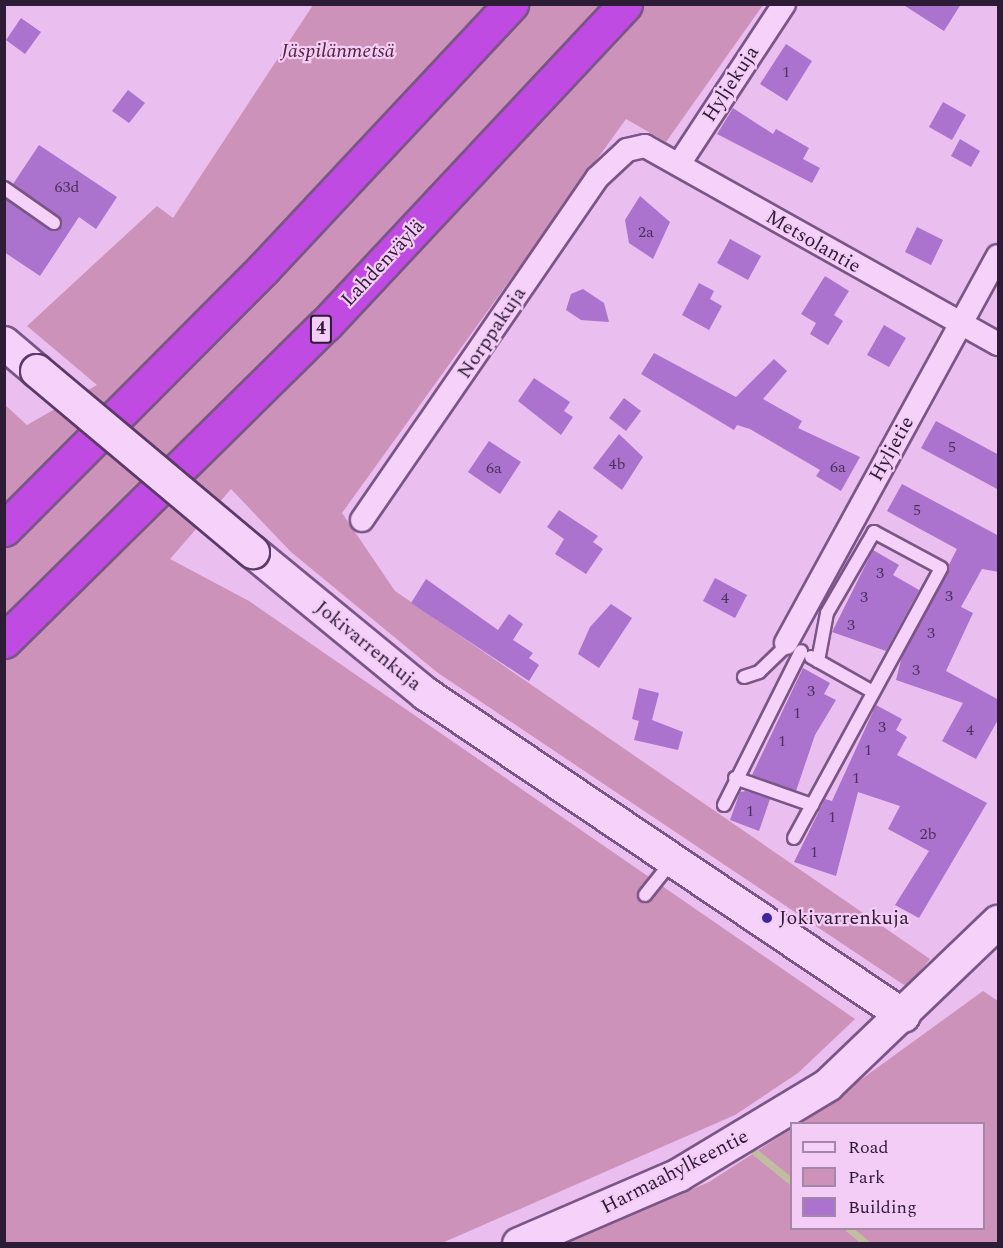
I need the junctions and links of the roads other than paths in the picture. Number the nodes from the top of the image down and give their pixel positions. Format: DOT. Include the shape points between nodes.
graph roads {
  1 [pos="511,4"];
  2 [pos="625,4"];
  3 [pos="784,4"];
  4 [pos="627,150"];
  5 [pos="679,164"];
  6 [pos="4,188"];
  7 [pos="54,224"];
  8 [pos="999,256"];
  9 [pos="960,323"];
  10 [pos="4,343"];
  11 [pos="999,344"];
  12 [pos="362,520"];
  13 [pos="4,529"];
  14 [pos="4,641"];
  15 [pos="793,647"];
  16 [pos="818,661"];
  17 [pos="744,677"];
  18 [pos="873,692"];
  19 [pos="735,778"];
  20 [pos="724,805"];
  21 [pos="812,805"];
  22 [pos="794,838"];
  23 [pos="672,861"];
  24 [pos="645,895"];
  25 [pos="999,922"];
  26 [pos="904,1016"];
  27 [pos="519,1244"];
  1 -- 13 [label="highway" via="264,268"];
  2 -- 14 [label="highway, Lahdenväylä / 4" via="324,325"];
  3 -- 5 [label="street, Hyljekuja"];
  4 -- 5 [label="street, Metsolantie" via="645,146"];
  4 -- 12 [label="street, Norppakuja" via="597,178"];
  5 -- 9 [label="street, Metsolantie"];
  6 -- 7 [label="lane"];
  8 -- 9 [label="street, Hyljetie"];
  9 -- 11 [label="street, Metsolantie"];
  9 -- 15 [label="street, Hyljetie"];
  10 -- 23 [label="street, Jokivarrenkuja, bridge" via="426,694"];
  15 -- 16 [label="lane"];
  15 -- 17 [label="lane" via="759,672"];
  15 -- 19 [label="lane"];
  16 -- 18 [label="lane"];
  16 -- 18 [label="lane" via="827,613 874,532 941,568"];
  18 -- 21 [label="lane"];
  19 -- 20 [label="lane"];
  19 -- 21 [label="lane"];
  21 -- 22 [label="lane"];
  23 -- 24 [label="lane"];
  23 -- 26 [label="street, Jokivarrenkuja"];
  25 -- 26 [label="street, Harmaahylkeentie"];
  26 -- 27 [label="street, Harmaahylkeentie" via="828,1085 750,1135 680,1175"];
}
